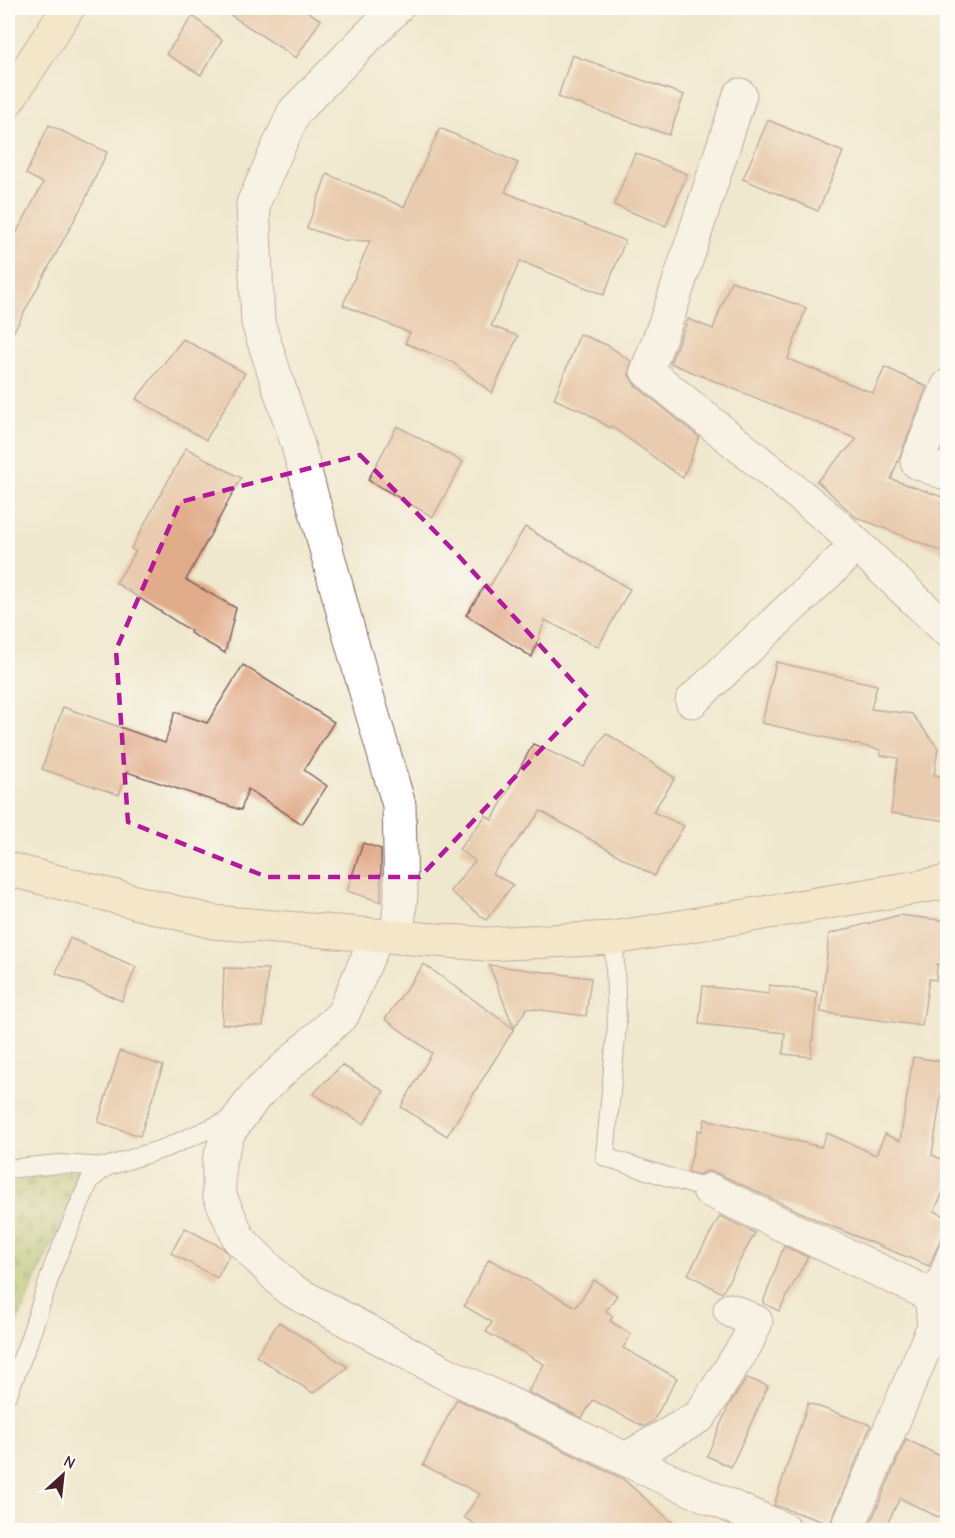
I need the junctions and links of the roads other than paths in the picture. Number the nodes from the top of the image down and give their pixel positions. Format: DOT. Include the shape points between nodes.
graph roads {
  1 [pos="69,8"];
  2 [pos="396,8"];
  3 [pos="740,95"];
  4 [pos="8,100"];
  5 [pos="948,386"];
  6 [pos="948,474"];
  7 [pos="856,545"];
  8 [pos="948,631"];
  9 [pos="692,701"];
  10 [pos="8,869"];
  11 [pos="948,882"];
  12 [pos="387,936"];
  13 [pos="614,938"];
  14 [pos="241,1115"];
  15 [pos="106,1167"];
  16 [pos="8,1169"];
  17 [pos="709,1190"];
  18 [pos="948,1248"];
  19 [pos="931,1295"];
  20 [pos="730,1310"];
  21 [pos="8,1394"];
  22 [pos="626,1459"];
  23 [pos="785,1530"];
  24 [pos="847,1530"];
  1 -- 4 [label="street"];
  2 -- 12 [label="street" via="294,112 253,204 258,323 297,442 399,805 400,895"];
  3 -- 7 [label="street" via="647,371 832,521"];
  5 -- 6 [label="street" via="917,462"];
  7 -- 8 [label="street"];
  7 -- 9 [label="street"];
  10 -- 12 [label="street" via="213,922"];
  11 -- 13 [label="street"];
  12 -- 13 [label="street" via="485,944"];
  12 -- 14 [label="street" via="342,1014 256,1095"];
  13 -- 17 [label="lane" via="617,1025 605,1156"];
  14 -- 15 [label="lane" via="168,1147"];
  14 -- 22 [label="street" via="228,1133 219,1161 219,1194 239,1239 289,1289 444,1372"];
  15 -- 16 [label="lane" via="59,1164"];
  15 -- 21 [label="lane" via="90,1180 54,1264"];
  17 -- 19 [label="street"];
  18 -- 19 [label="lane"];
  19 -- 24 [label="street" via="934,1326"];
  20 -- 22 [label="street" via="756,1322 700,1416"];
  22 -- 23 [label="street"];
}
